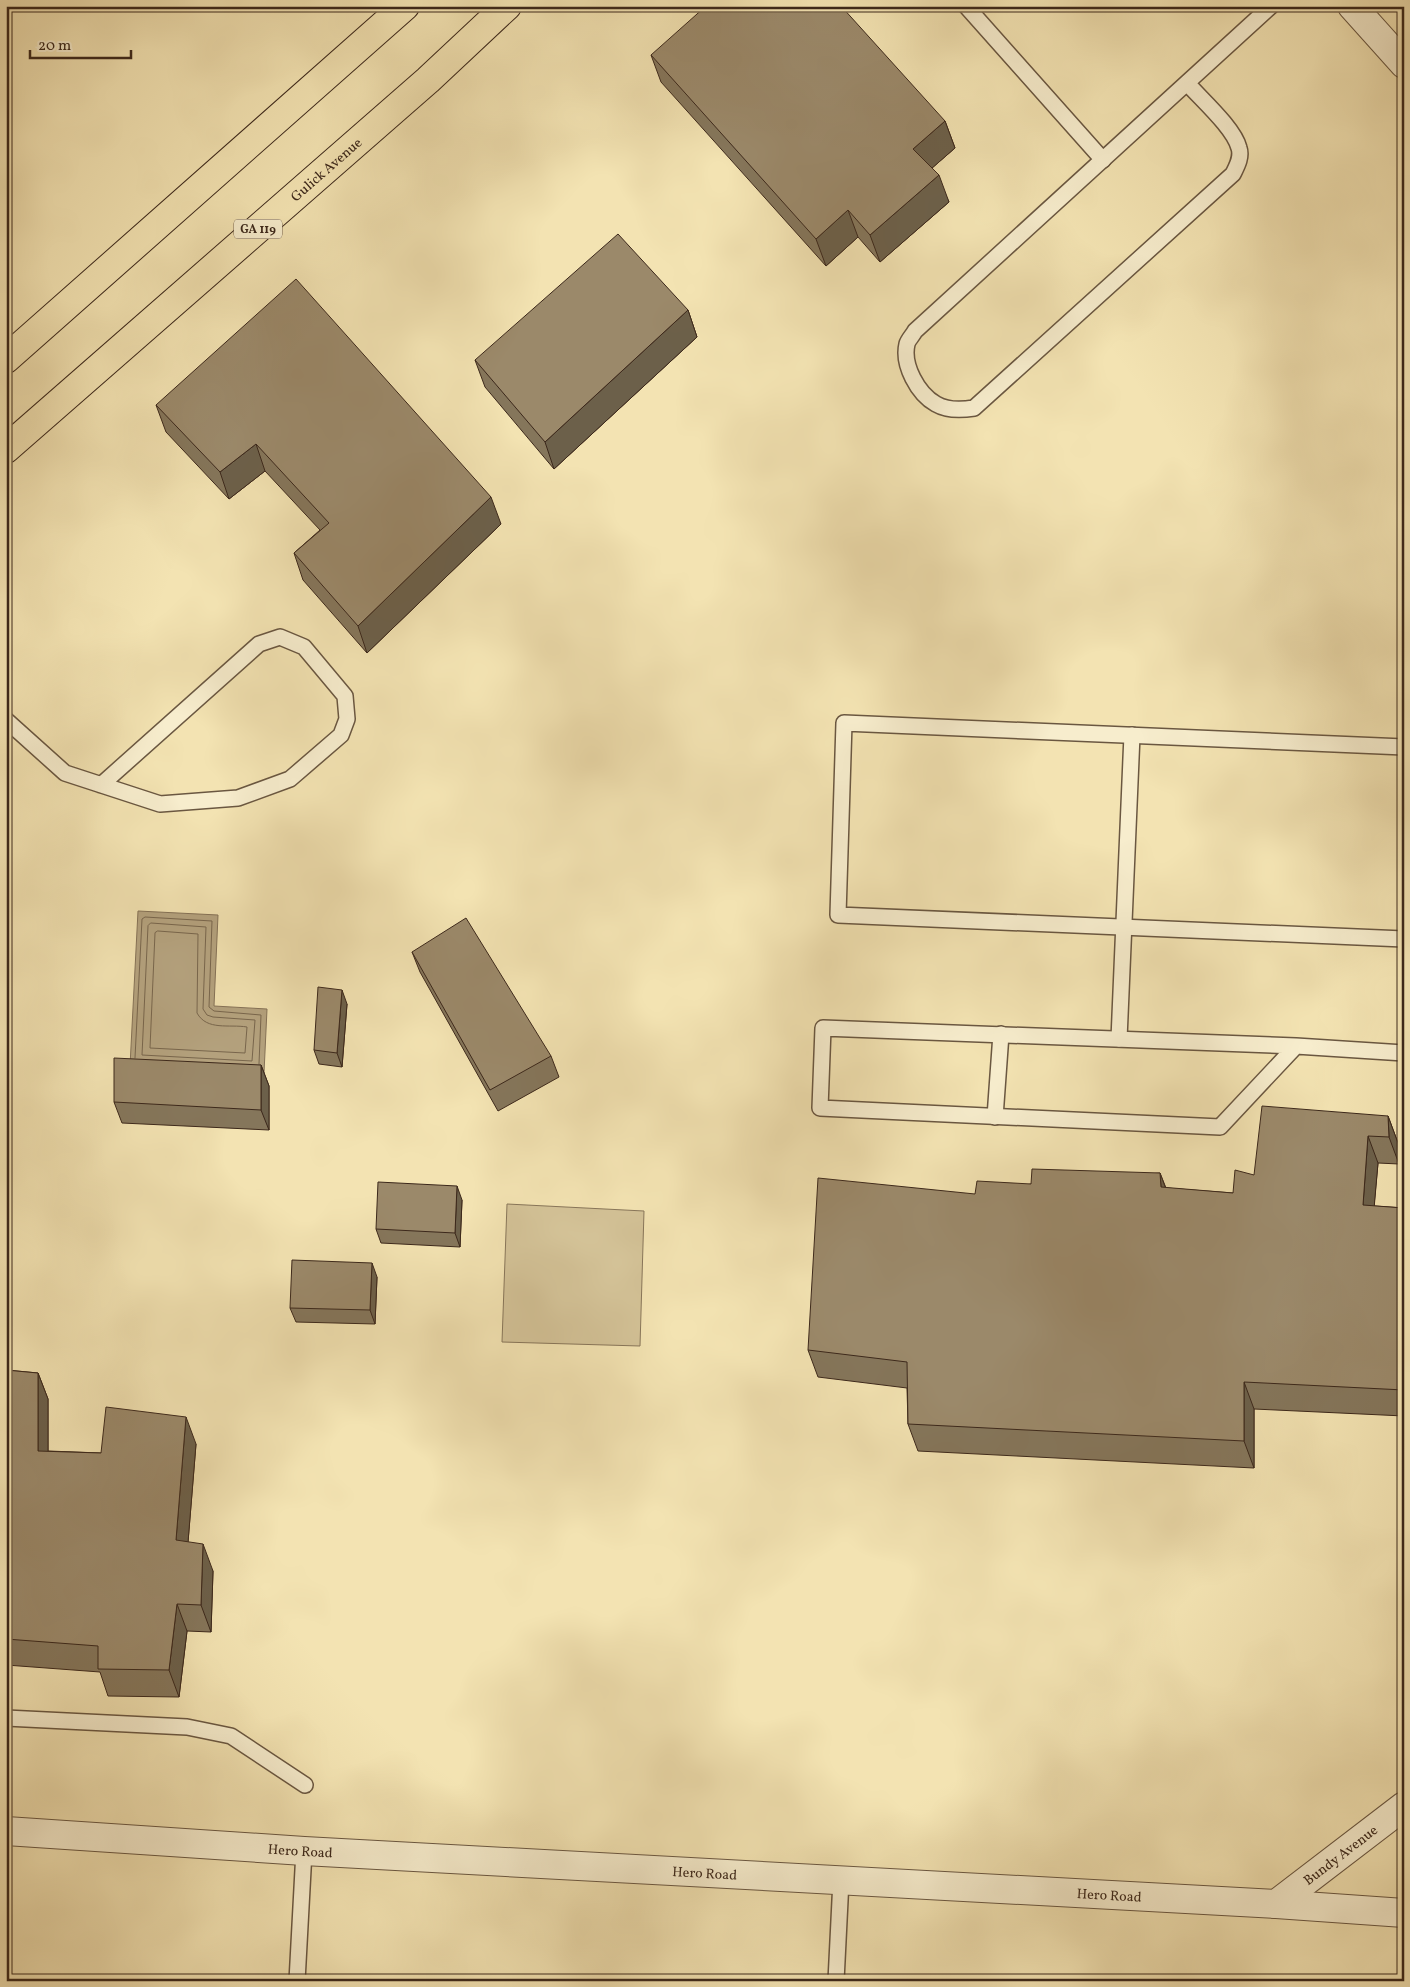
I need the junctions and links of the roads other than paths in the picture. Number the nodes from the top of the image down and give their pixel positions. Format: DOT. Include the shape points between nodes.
graph roads {
  1 [pos="405,6"];
  2 [pos="507,6"];
  3 [pos="966,6"];
  4 [pos="1272,6"];
  5 [pos="1352,6"];
  6 [pos="1404,64"];
  7 [pos="1187,83"];
  8 [pos="1103,160"];
  9 [pos="6,359"];
  10 [pos="6,448"];
  11 [pos="6,720"];
  12 [pos="1132,735"];
  13 [pos="1404,747"];
  14 [pos="101,785"];
  15 [pos="1125,928"];
  16 [pos="1404,939"];
  17 [pos="1001,1034"];
  18 [pos="1119,1039"];
  19 [pos="1296,1046"];
  20 [pos="1404,1053"];
  21 [pos="995,1116"];
  22 [pos="6,1718"];
  23 [pos="305,1785"];
  24 [pos="1404,1806"];
  25 [pos="6,1831"];
  26 [pos="304,1850"];
  27 [pos="841,1880"];
  28 [pos="1276,1904"];
  29 [pos="1404,1913"];
  30 [pos="297,1981"];
  31 [pos="836,1981"];
  1 -- 9 [label="main road"];
  2 -- 10 [label="main road, Gulick Avenue / GA 119" via="428,80"];
  3 -- 8 [label="lane"];
  4 -- 7 [label="lane"];
  5 -- 6 [label="street"];
  7 -- 8 [label="lane"];
  7 -- 8 [label="lane" via="1230,132 1239,148 1239,161 1233,174 974,408 959,411 936,404 917,386 907,365 907,344 915,331"];
  11 -- 14 [label="lane" via="65,773"];
  12 -- 13 [label="lane"];
  12 -- 15 [label="lane"];
  12 -- 15 [label="lane" via="844,723 838,915"];
  14 -- 14 [label="lane" via="160,804 238,798 290,779 341,736 347,719 345,696 304,647 280,637 259,644"];
  15 -- 16 [label="lane"];
  15 -- 18 [label="lane"];
  17 -- 18 [label="lane"];
  17 -- 21 [label="lane"];
  17 -- 21 [label="lane" via="823,1028 820,1108"];
  18 -- 19 [label="lane"];
  19 -- 20 [label="lane"];
  19 -- 21 [label="lane" via="1220,1127"];
  22 -- 23 [label="lane" via="186,1727 231,1736"];
  24 -- 28 [label="street, Bundy Avenue"];
  25 -- 26 [label="street, Hero Road"];
  26 -- 27 [label="street, Hero Road"];
  26 -- 30 [label="lane"];
  27 -- 28 [label="street, Hero Road"];
  27 -- 31 [label="lane"];
  28 -- 29 [label="street, Hero Road"];
}
